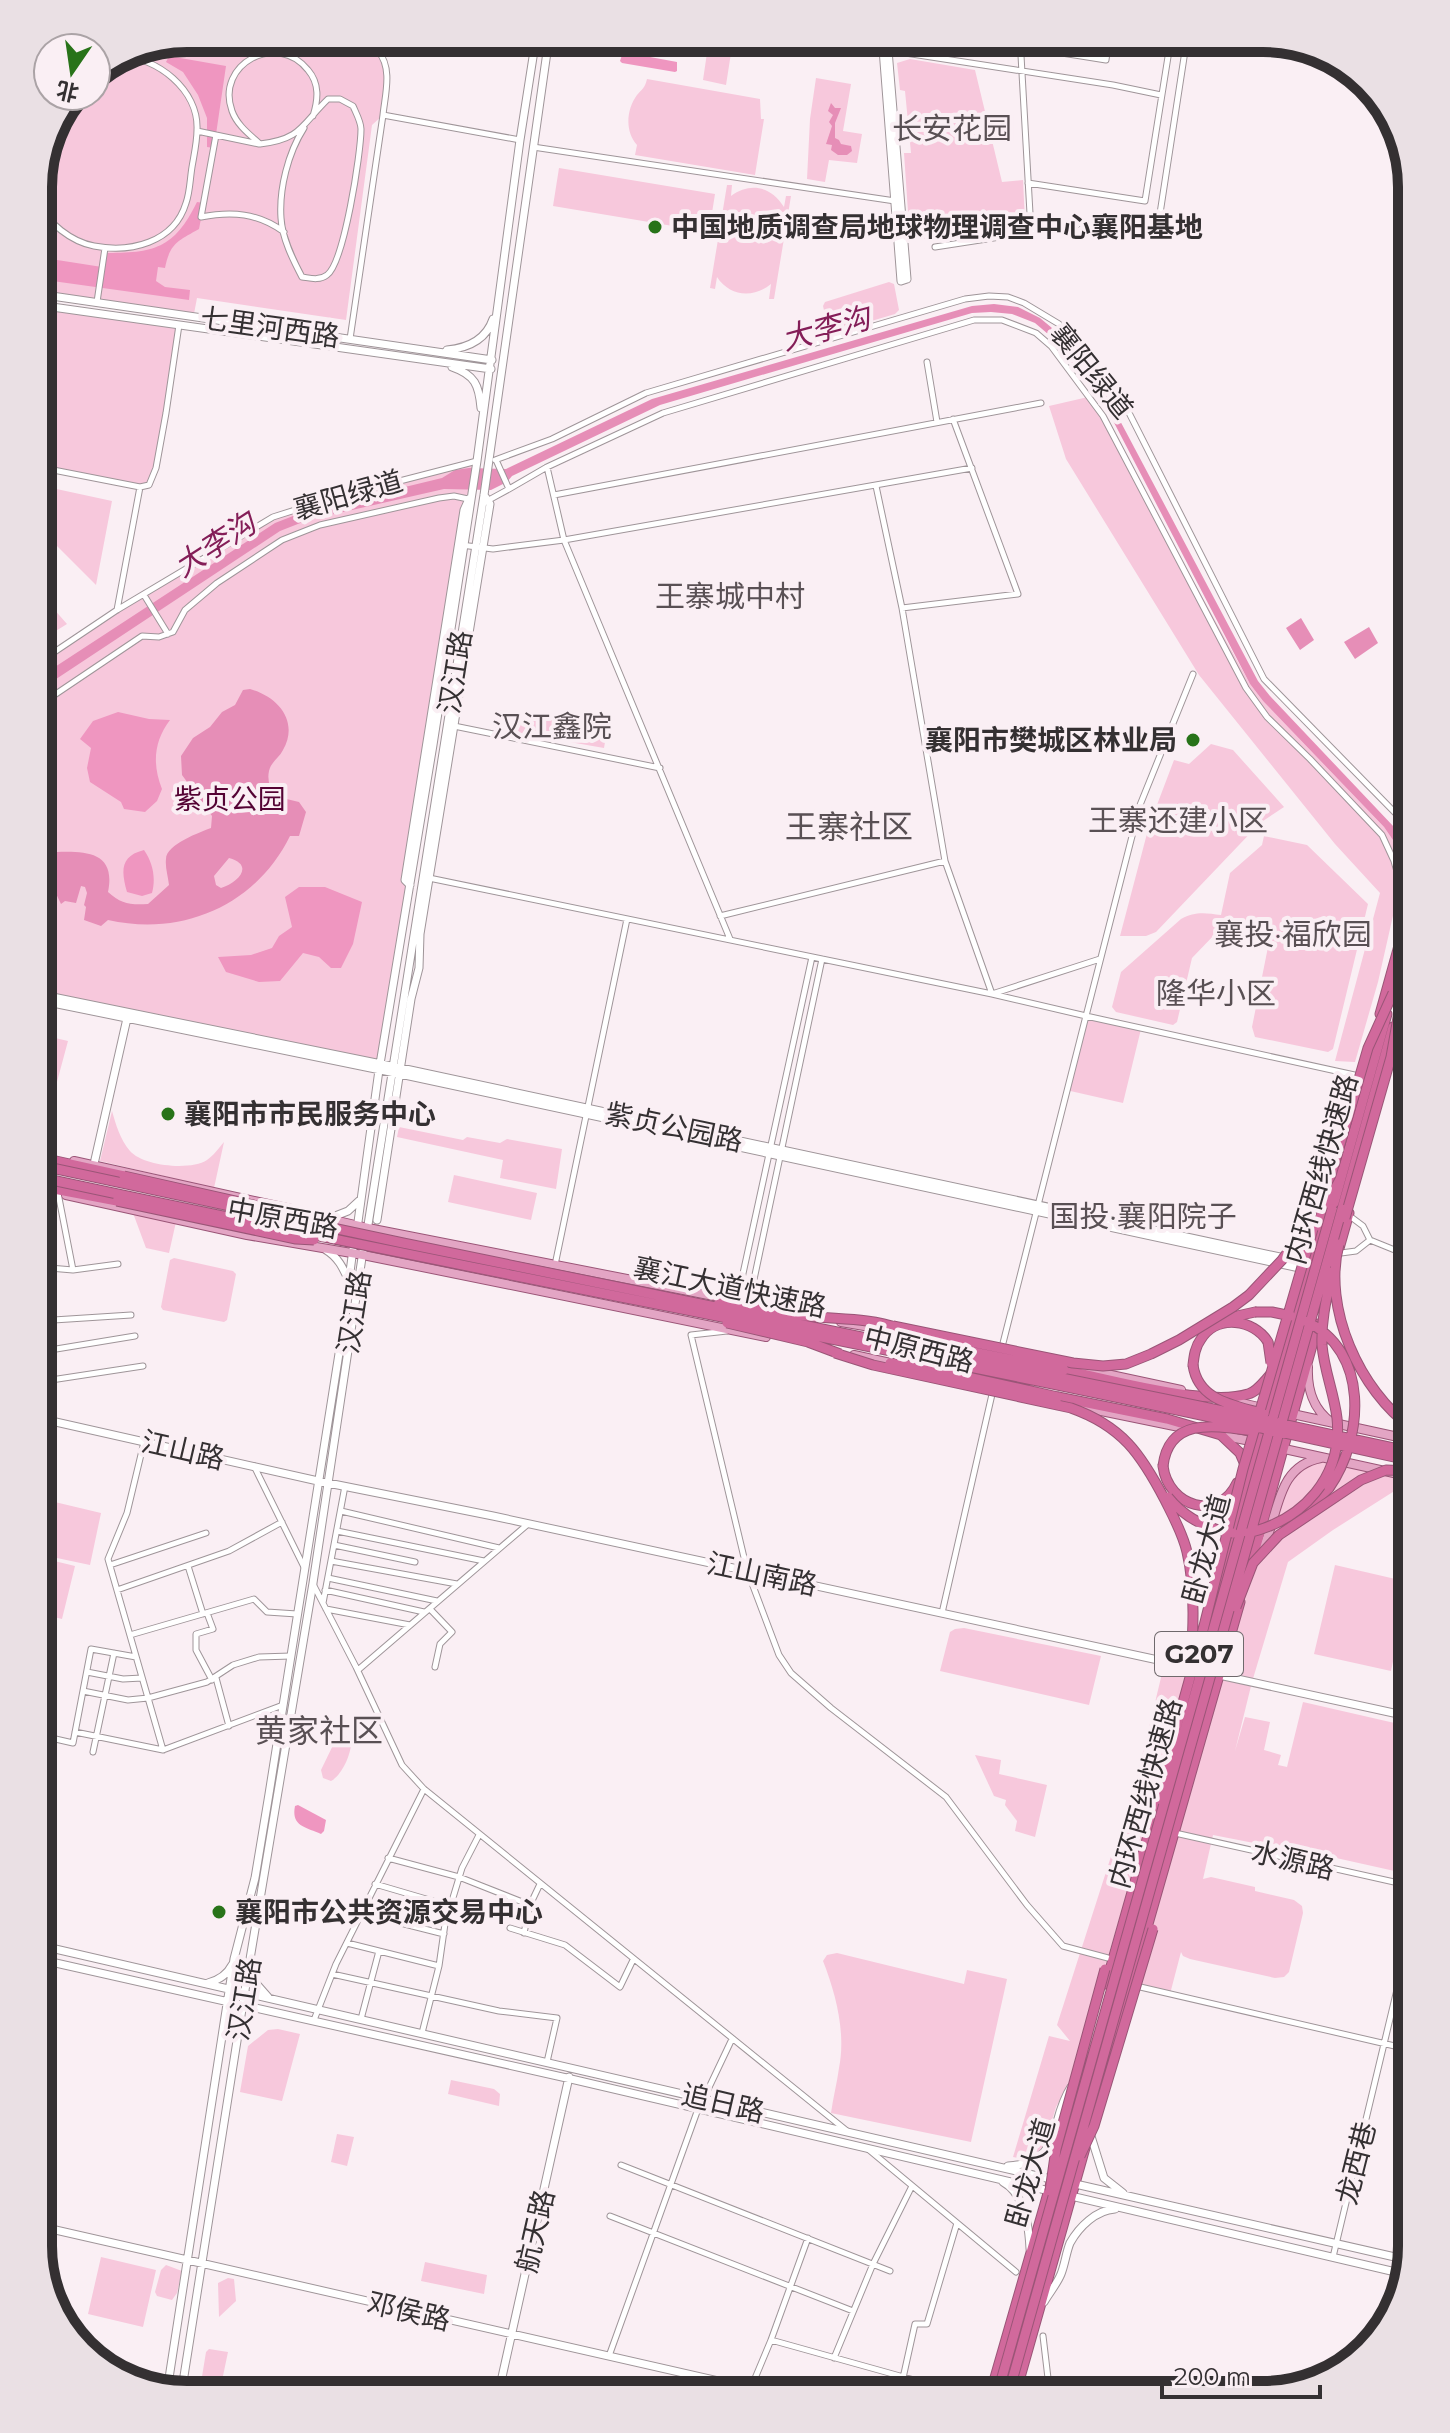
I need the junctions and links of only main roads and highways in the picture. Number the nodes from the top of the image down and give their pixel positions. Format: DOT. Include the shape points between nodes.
graph roads {
  1 [pos="534,52"];
  2 [pos="547,52"];
  3 [pos="885,52"];
  4 [pos="897,202"];
  5 [pos="52,296"];
  6 [pos="498,306"];
  7 [pos="52,307"];
  8 [pos="437,352"];
  9 [pos="491,359"];
  10 [pos="435,361"];
  11 [pos="502,361"];
  12 [pos="489,369"];
  13 [pos="501,370"];
  14 [pos="483,420"];
  15 [pos="450,725"];
  16 [pos="1398,949"];
  17 [pos="1398,989"];
  18 [pos="1397,994"];
  19 [pos="52,1000"];
  20 [pos="128,1016"];
  21 [pos="1398,1039"];
  22 [pos="380,1067"];
  23 [pos="396,1070"];
  24 [pos="52,1158"];
  25 [pos="52,1159"];
  26 [pos="94,1164"];
  27 [pos="52,1168"];
  28 [pos="1331,1175"];
  29 [pos="52,1180"];
  30 [pos="52,1189"];
  31 [pos="52,1191"];
  32 [pos="361,1199"];
  33 [pos="372,1201"];
  34 [pos="326,1218"];
  35 [pos="377,1220"];
  36 [pos="357,1226"];
  37 [pos="368,1228"];
  38 [pos="390,1232"];
  39 [pos="320,1247"];
  40 [pos="402,1248"];
  41 [pos="358,1254"];
  42 [pos="1339,1254"];
  43 [pos="383,1259"];
  44 [pos="1307,1272"];
  45 [pos="349,1281"];
  46 [pos="359,1282"];
  47 [pos="704,1308"];
  48 [pos="893,1326"];
  49 [pos="1179,1340"];
  50 [pos="835,1353"];
  51 [pos="1308,1360"];
  52 [pos="1270,1382"];
  53 [pos="1219,1398"];
  54 [pos="1266,1408"];
  55 [pos="1293,1415"];
  56 [pos="1398,1417"];
  57 [pos="52,1421"];
  58 [pos="1335,1425"];
  59 [pos="1221,1435"];
  60 [pos="1398,1437"];
  61 [pos="1342,1441"];
  62 [pos="1258,1443"];
  63 [pos="1285,1449"];
  64 [pos="1398,1450"];
  65 [pos="1326,1457"];
  66 [pos="1398,1457"];
  67 [pos="1243,1469"];
  68 [pos="1398,1471"];
  69 [pos="1398,1472"];
  70 [pos="1152,1474"];
  71 [pos="318,1481"];
  72 [pos="328,1483"];
  73 [pos="1243,1499"];
  74 [pos="1279,1535"];
  75 [pos="1247,1577"];
  76 [pos="1193,1672"];
  77 [pos="1219,1675"];
  78 [pos="1398,1714"];
  79 [pos="1197,1724"];
  80 [pos="1158,1829"];
  81 [pos="1173,1838"];
  82 [pos="1132,1890"];
  83 [pos="52,1948"];
  84 [pos="234,1959"];
  85 [pos="52,1962"];
  86 [pos="249,1965"];
  87 [pos="206,1983"];
  88 [pos="230,1989"];
  89 [pos="245,1992"];
  90 [pos="206,1995"];
  91 [pos="270,1998"];
  92 [pos="228,2000"];
  93 [pos="243,2004"];
  94 [pos="267,2009"];
  95 [pos="225,2021"];
  96 [pos="240,2024"];
  97 [pos="571,2068"];
  98 [pos="1081,2072"];
  99 [pos="569,2079"];
  100 [pos="1089,2132"];
  101 [pos="992,2165"];
  102 [pos="997,2179"];
  103 [pos="1052,2179"];
  104 [pos="1076,2184"];
  105 [pos="1048,2191"];
  106 [pos="1072,2196"];
  107 [pos="1128,2197"];
  108 [pos="1062,2209"];
  109 [pos="1126,2209"];
  110 [pos="52,2229"];
  111 [pos="1034,2255"];
  112 [pos="1397,2258"];
  113 [pos="187,2261"];
  114 [pos="201,2264"];
  115 [pos="1395,2272"];
  116 [pos="1040,2307"];
  117 [pos="512,2334"];
  118 [pos="169,2379"];
  119 [pos="183,2381"];
  120 [pos="501,2381"];
  121 [pos="719,2381"];
  122 [pos="994,2381"];
  123 [pos="1001,2381"];
  124 [pos="1012,2381"];
  125 [pos="1019,2381"];
  1 -- 6 [label="main road, 汉江路"];
  2 -- 11 [label="main road, 汉江路"];
  3 -- 4 [label="main road"];
  4 -- 4 [label="main road" via="901,281 907,279"];
  5 -- 8 [label="main road, 七里河西路"];
  6 -- 8 [label="main road" via="478,340 465,348"];
  6 -- 9 [label="main road, 汉江路"];
  7 -- 10 [label="main road, 七里河西路"];
  8 -- 9 [label="main road, 七里河西路"];
  9 -- 11 [label="main road, 七里河西路"];
  9 -- 12 [label="main road, 汉江路"];
  10 -- 12 [label="main road, 七里河西路"];
  10 -- 14 [label="main road" via="465,371 476,382"];
  11 -- 13 [label="main road, 汉江路"];
  12 -- 13 [label="main road, 七里河西路"];
  12 -- 14 [label="main road, 汉江路"];
  13 -- 15 [label="main road, 汉江路"];
  14 -- 22 [label="main road, 汉江路"];
  15 -- 23 [label="main road, 汉江路"];
  15 -- 23 [label="main road" via="419,968"];
  16 -- 44 [label="highway, 卧龙大道 / G207"];
  17 -- 18 [label="highway, 内环西线快速路"];
  18 -- 28 [label="highway, bridge" via="1368,1048"];
  18 -- 42 [label="highway, bridge" via="1391,1057"];
  18 -- 79 [label="highway, 内环西线快速路, bridge"];
  18 -- 80 [label="highway, 内环西线快速路, bridge"];
  19 -- 20 [label="main road, 紫贞公园路"];
  20 -- 22 [label="main road, 紫贞公园路"];
  20 -- 26 [label="main road"];
  21 -- 51 [label="highway, 卧龙大道 / G207"];
  22 -- 23 [label="main road, 紫贞公园路"];
  22 -- 32 [label="main road, 汉江路"];
  23 -- 33 [label="main road, 汉江路"];
  23 -- 35 [label="main road"];
  23 -- 44 [label="main road, 紫贞公园路"];
  24 -- 26 [label="main road, 中原西路"];
  25 -- 40 [label="highway, bridge" via="383,1235"];
  26 -- 34 [label="main road, 中原西路"];
  27 -- 40 [label="highway, 襄江大道快速路, bridge"];
  28 -- 49 [label="highway, bridge" via="1298,1238 1271,1273 1233,1307"];
  28 -- 52 [label="highway, bridge"];
  29 -- 40 [label="highway, 襄江大道快速路, bridge"];
  30 -- 40 [label="highway, bridge" via="379,1253"];
  31 -- 39 [label="main road, 中原西路"];
  32 -- 34 [label="main road" via="348,1211"];
  32 -- 36 [label="main road, 汉江路"];
  33 -- 35 [label="main road" via="371,1214"];
  33 -- 37 [label="main road, 汉江路"];
  34 -- 36 [label="main road, 中原西路"];
  35 -- 38 [label="main road"];
  36 -- 37 [label="main road, 中原西路"];
  36 -- 41 [label="main road, 汉江路"];
  37 -- 38 [label="main road, 中原西路"];
  37 -- 41 [label="main road, 汉江路"];
  38 -- 53 [label="main road, 中原西路"];
  39 -- 41 [label="main road, 中原西路"];
  39 -- 45 [label="main road" via="334,1255"];
  40 -- 47 [label="highway, 襄江大道快速路, bridge"];
  41 -- 43 [label="main road, 中原西路"];
  41 -- 45 [label="main road, 汉江路"];
  41 -- 46 [label="main road, 汉江路"];
  42 -- 56 [label="highway, bridge" via="1338,1304 1350,1350 1378,1396"];
  42 -- 70 [label="highway, bridge" via="1322,1343 1336,1440 1327,1472 1307,1503 1265,1529 1247,1534 1220,1531 1181,1511"];
  43 -- 46 [label="main road" via="365,1266"];
  43 -- 59 [label="main road, 中原西路"];
  44 -- 53 [label="highway" via="1271,1374 1251,1394"];
  44 -- 54 [label="highway, 卧龙大道 / G207"];
  45 -- 71 [label="main road, 汉江路"];
  46 -- 72 [label="main road, 汉江路"];
  47 -- 48 [label="highway, bridge" via="735,1302"];
  47 -- 50 [label="highway, bridge" via="732,1325"];
  47 -- 61 [label="highway, 襄江大道快速路, bridge"];
  48 -- 49 [label="highway, bridge" via="1103,1366 1126,1364"];
  48 -- 53 [label="highway, bridge" via="943,1346"];
  49 -- 74 [label="highway, bridge" via="1220,1319 1272,1312 1316,1327 1340,1352 1355,1399 1348,1453 1329,1488"];
  50 -- 59 [label="highway, bridge" via="927,1368"];
  50 -- 70 [label="highway, bridge" via="1086,1413 1117,1432"];
  51 -- 55 [label="highway, 卧龙大道 / G207"];
  51 -- 58 [label="main road" via="1314,1401"];
  52 -- 61 [label="highway, bridge" via="1268,1342 1248,1325 1228,1323 1199,1341 1194,1374 1217,1400"];
  52 -- 67 [label="highway, bridge"];
  53 -- 54 [label="main road, 中原西路"];
  54 -- 55 [label="main road, 中原西路"];
  54 -- 62 [label="highway, 卧龙大道 / G207"];
  55 -- 58 [label="main road, 中原西路"];
  55 -- 63 [label="highway, 卧龙大道 / G207"];
  57 -- 71 [label="main road, 江山路"];
  58 -- 60 [label="main road, 中原西路"];
  59 -- 62 [label="main road, 中原西路"];
  59 -- 73 [label="highway" via="1246,1467"];
  61 -- 64 [label="highway, 襄江大道快速路, bridge"];
  61 -- 66 [label="highway, 襄江大道快速路, bridge"];
  61 -- 67 [label="highway, bridge" via="1199,1426 1175,1437 1164,1456 1164,1476 1175,1494 1201,1505 1233,1492"];
  62 -- 63 [label="main road, 中原西路"];
  62 -- 73 [label="highway, 卧龙大道 / G207"];
  63 -- 65 [label="main road, 中原西路"];
  63 -- 75 [label="highway, 卧龙大道 / G207"];
  65 -- 68 [label="main road, 中原西路"];
  65 -- 75 [label="main road" via="1291,1473 1265,1545"];
  67 -- 76 [label="highway, bridge"];
  69 -- 74 [label="highway, bridge" via="1386,1470 1361,1480"];
  70 -- 76 [label="highway, bridge" via="1186,1549"];
  71 -- 72 [label="main road, 江山路"];
  71 -- 84 [label="main road, 汉江路" via="255,1878"];
  72 -- 76 [label="main road, 江山南路" via="747,1570"];
  72 -- 86 [label="main road, 汉江路"];
  73 -- 76 [label="highway, 卧龙大道 / G207"];
  74 -- 79 [label="highway, bridge" via="1245,1580"];
  75 -- 77 [label="highway, 卧龙大道 / G207"];
  76 -- 80 [label="highway, bridge" via="1163,1775"];
  76 -- 82 [label="highway, 卧龙大道 / G207"];
  77 -- 78 [label="main road"];
  77 -- 81 [label="highway, 卧龙大道 / G207"];
  79 -- 108 [label="highway, 内环西线快速路, bridge"];
  80 -- 111 [label="highway, 内环西线快速路, bridge"];
  81 -- 100 [label="highway, 卧龙大道 / G207"];
  81 -- 108 [label="highway, bridge" via="1153,1929 1094,2126"];
  82 -- 98 [label="highway, 卧龙大道 / G207"];
  82 -- 111 [label="highway, bridge" via="1056,2149"];
  83 -- 87 [label="main road, 追日路"];
  84 -- 87 [label="main road" via="222,1978"];
  84 -- 88 [label="main road, 汉江路"];
  85 -- 90 [label="main road, 追日路"];
  86 -- 89 [label="main road, 汉江路"];
  86 -- 91 [label="main road" via="253,1980"];
  87 -- 88 [label="main road, 追日路"];
  88 -- 89 [label="main road, 追日路"];
  88 -- 92 [label="main road, 汉江路"];
  89 -- 91 [label="main road, 追日路"];
  89 -- 93 [label="main road, 汉江路"];
  90 -- 92 [label="main road, 追日路"];
  90 -- 95 [label="main road"];
  91 -- 97 [label="main road, 追日路"];
  92 -- 93 [label="main road, 追日路"];
  92 -- 95 [label="main road, 汉江路"];
  93 -- 94 [label="main road, 追日路"];
  93 -- 96 [label="main road, 汉江路"];
  94 -- 96 [label="main road"];
  94 -- 99 [label="main road, 追日路"];
  95 -- 113 [label="main road, 汉江路"];
  96 -- 114 [label="main road, 汉江路"];
  97 -- 99 [label="main road, 航天路"];
  97 -- 101 [label="main road, 追日路"];
  98 -- 101 [label="main road" via="1064,2098 1043,2155 1025,2164"];
  98 -- 103 [label="highway, 卧龙大道 / G207"];
  99 -- 102 [label="main road, 追日路"];
  99 -- 117 [label="main road, 航天路"];
  100 -- 104 [label="highway, 卧龙大道 / G207"];
  100 -- 107 [label="main road" via="1104,2178"];
  101 -- 103 [label="main road, 追日路"];
  102 -- 105 [label="main road, 追日路"];
  102 -- 111 [label="main road" via="1009,2185 1021,2206"];
  103 -- 104 [label="main road, 追日路"];
  103 -- 105 [label="highway, 卧龙大道 / G207"];
  104 -- 106 [label="highway, 卧龙大道 / G207"];
  104 -- 107 [label="main road, 追日路"];
  105 -- 106 [label="main road, 追日路"];
  105 -- 111 [label="highway, 卧龙大道 / G207"];
  106 -- 109 [label="main road, 追日路"];
  106 -- 116 [label="highway, 卧龙大道 / G207"];
  107 -- 112 [label="main road, 追日路"];
  108 -- 124 [label="highway, 内环西线快速路, bridge"];
  109 -- 115 [label="main road, 追日路"];
  109 -- 116 [label="main road" via="1109,2209 1090,2218 1070,2245 1060,2277"];
  110 -- 113 [label="main road, 邓侯路"];
  111 -- 122 [label="highway, 卧龙大道 / G207"];
  111 -- 123 [label="highway, 内环西线快速路, bridge"];
  113 -- 114 [label="main road, 邓侯路"];
  113 -- 118 [label="main road, 汉江路"];
  114 -- 117 [label="main road, 邓侯路"];
  114 -- 119 [label="main road, 汉江路"];
  116 -- 125 [label="highway, 卧龙大道 / G207"];
  117 -- 120 [label="main road, 航天路"];
  117 -- 121 [label="main road, 邓侯路"];
}
